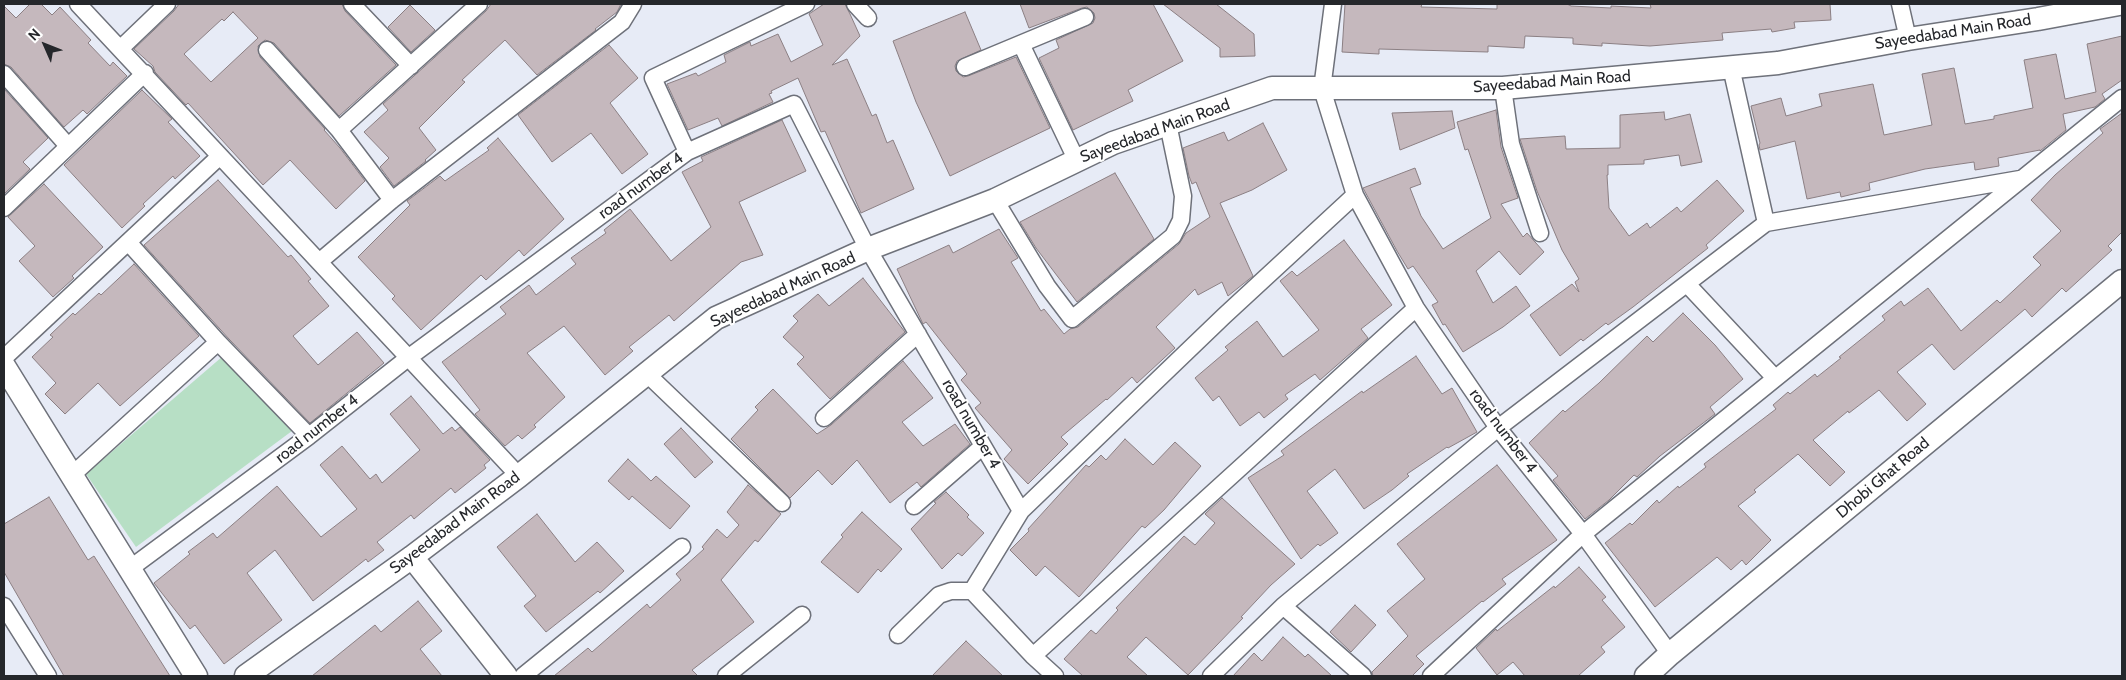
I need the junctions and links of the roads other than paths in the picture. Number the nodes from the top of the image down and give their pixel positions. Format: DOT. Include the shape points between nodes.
graph roads {
  1 [pos="78,4"];
  2 [pos="167,4"];
  3 [pos="352,4"];
  4 [pos="479,4"];
  5 [pos="633,4"];
  6 [pos="806,4"];
  7 [pos="855,4"];
  8 [pos="1333,4"];
  9 [pos="1900,4"];
  10 [pos="2117,4"];
  11 [pos="2036,11"];
  12 [pos="1085,17"];
  13 [pos="868,18"];
  14 [pos="1908,39"];
  15 [pos="1021,44"];
  16 [pos="120,49"];
  17 [pos="267,50"];
  18 [pos="412,66"];
  19 [pos="965,67"];
  20 [pos="1731,67"];
  21 [pos="145,73"];
  22 [pos="4,74"];
  23 [pos="1503,88"];
  24 [pos="1322,89"];
  25 [pos="2122,98"];
  26 [pos="1168,124"];
  27 [pos="339,130"];
  28 [pos="68,146"];
  29 [pos="687,152"];
  30 [pos="220,156"];
  31 [pos="1076,159"];
  32 [pos="2020,179"];
  33 [pos="1355,195"];
  34 [pos="392,200"];
  35 [pos="994,200"];
  36 [pos="4,208"];
  37 [pos="1766,223"];
  38 [pos="1540,234"];
  39 [pos="128,242"];
  40 [pos="868,249"];
  41 [pos="319,262"];
  42 [pos="2122,281"];
  43 [pos="1687,284"];
  44 [pos="1416,308"];
  45 [pos="918,334"];
  46 [pos="218,342"];
  47 [pos="4,358"];
  48 [pos="408,358"];
  49 [pos="4,366"];
  50 [pos="646,373"];
  51 [pos="1775,378"];
  52 [pos="824,418"];
  53 [pos="1498,428"];
  54 [pos="309,436"];
  55 [pos="983,446"];
  56 [pos="71,476"];
  57 [pos="519,476"];
  58 [pos="782,503"];
  59 [pos="914,506"];
  60 [pos="1021,511"];
  61 [pos="1583,534"];
  62 [pos="682,548"];
  63 [pos="412,557"];
  64 [pos="128,570"];
  65 [pos="972,591"];
  66 [pos="4,606"];
  67 [pos="1283,606"];
  68 [pos="802,615"];
  69 [pos="898,635"];
  70 [pos="1670,654"];
  71 [pos="1033,656"];
  72 [pos="48,676"];
  73 [pos="196,676"];
  74 [pos="246,676"];
  75 [pos="506,676"];
  76 [pos="523,676"];
  77 [pos="726,676"];
  78 [pos="1055,676"];
  79 [pos="1212,676"];
  80 [pos="1363,676"];
  81 [pos="1431,676"];
  82 [pos="1646,676"];
  1 -- 16 [label="street"];
  2 -- 16 [label="street"];
  3 -- 18 [label="street"];
  4 -- 18 [label="street"];
  5 -- 34 [label="street" via="622,22"];
  6 -- 29 [label="street" via="652,78"];
  7 -- 13 [label="street"];
  8 -- 24 [label="street, road number 4"];
  9 -- 14 [label="street"];
  10 -- 11 [label="main road, Sayeedabad Main Road"];
  11 -- 14 [label="main road, Sayeedabad Main Road"];
  12 -- 15 [label="street"];
  14 -- 20 [label="main road, Sayeedabad Main Road" via="1778,63"];
  15 -- 19 [label="street"];
  15 -- 31 [label="street"];
  16 -- 21 [label="street"];
  17 -- 27 [label="street"];
  18 -- 27 [label="street"];
  20 -- 23 [label="main road, Sayeedabad Main Road"];
  20 -- 37 [label="street"];
  21 -- 28 [label="street"];
  21 -- 30 [label="street"];
  22 -- 28 [label="street"];
  23 -- 24 [label="main road, Sayeedabad Main Road"];
  23 -- 38 [label="street" via="1511,144"];
  24 -- 26 [label="main road, Sayeedabad Main Road" via="1272,88"];
  24 -- 33 [label="street, road number 4"];
  25 -- 32 [label="street"];
  26 -- 31 [label="main road, Sayeedabad Main Road"];
  26 -- 35 [label="street" via="1183,196 1181,220 1173,236 1072,319 1047,286"];
  27 -- 34 [label="street"];
  28 -- 36 [label="street"];
  29 -- 40 [label="street, road number 4" via="794,104"];
  29 -- 48 [label="street, road number 4"];
  30 -- 39 [label="street"];
  30 -- 41 [label="street"];
  31 -- 35 [label="main road, Sayeedabad Main Road"];
  32 -- 37 [label="street"];
  32 -- 51 [label="street"];
  33 -- 44 [label="street, road number 4"];
  33 -- 60 [label="street"];
  34 -- 41 [label="street"];
  35 -- 40 [label="main road, Sayeedabad Main Road"];
  37 -- 43 [label="street"];
  39 -- 46 [label="street"];
  39 -- 47 [label="street"];
  40 -- 45 [label="street, road number 4"];
  40 -- 50 [label="main road, Sayeedabad Main Road" via="716,318"];
  41 -- 48 [label="street"];
  42 -- 70 [label="main road, Dhobi Ghat Road"];
  43 -- 51 [label="street"];
  43 -- 53 [label="street"];
  44 -- 53 [label="street, road number 4"];
  44 -- 71 [label="street"];
  45 -- 52 [label="street"];
  45 -- 55 [label="street, road number 4"];
  46 -- 54 [label="street"];
  46 -- 56 [label="street"];
  48 -- 54 [label="street, road number 4"];
  48 -- 57 [label="street"];
  49 -- 56 [label="main road"];
  50 -- 57 [label="main road, Sayeedabad Main Road"];
  50 -- 58 [label="street"];
  51 -- 61 [label="street"];
  53 -- 61 [label="street, road number 4"];
  53 -- 67 [label="street"];
  54 -- 64 [label="street, road number 4"];
  55 -- 59 [label="street"];
  55 -- 60 [label="street, road number 4"];
  56 -- 64 [label="main road"];
  57 -- 63 [label="main road, Sayeedabad Main Road"];
  60 -- 65 [label="street"];
  61 -- 70 [label="street, road number 4"];
  61 -- 81 [label="street"];
  62 -- 76 [label="street"];
  63 -- 74 [label="main road, Sayeedabad Main Road"];
  63 -- 75 [label="main road"];
  64 -- 73 [label="main road"];
  65 -- 69 [label="street" via="938,595"];
  65 -- 71 [label="street"];
  66 -- 72 [label="street"];
  67 -- 79 [label="street"];
  67 -- 80 [label="street"];
  68 -- 77 [label="street"];
  70 -- 82 [label="main road, Dhobi Ghat Road"];
  71 -- 78 [label="street"];
}
